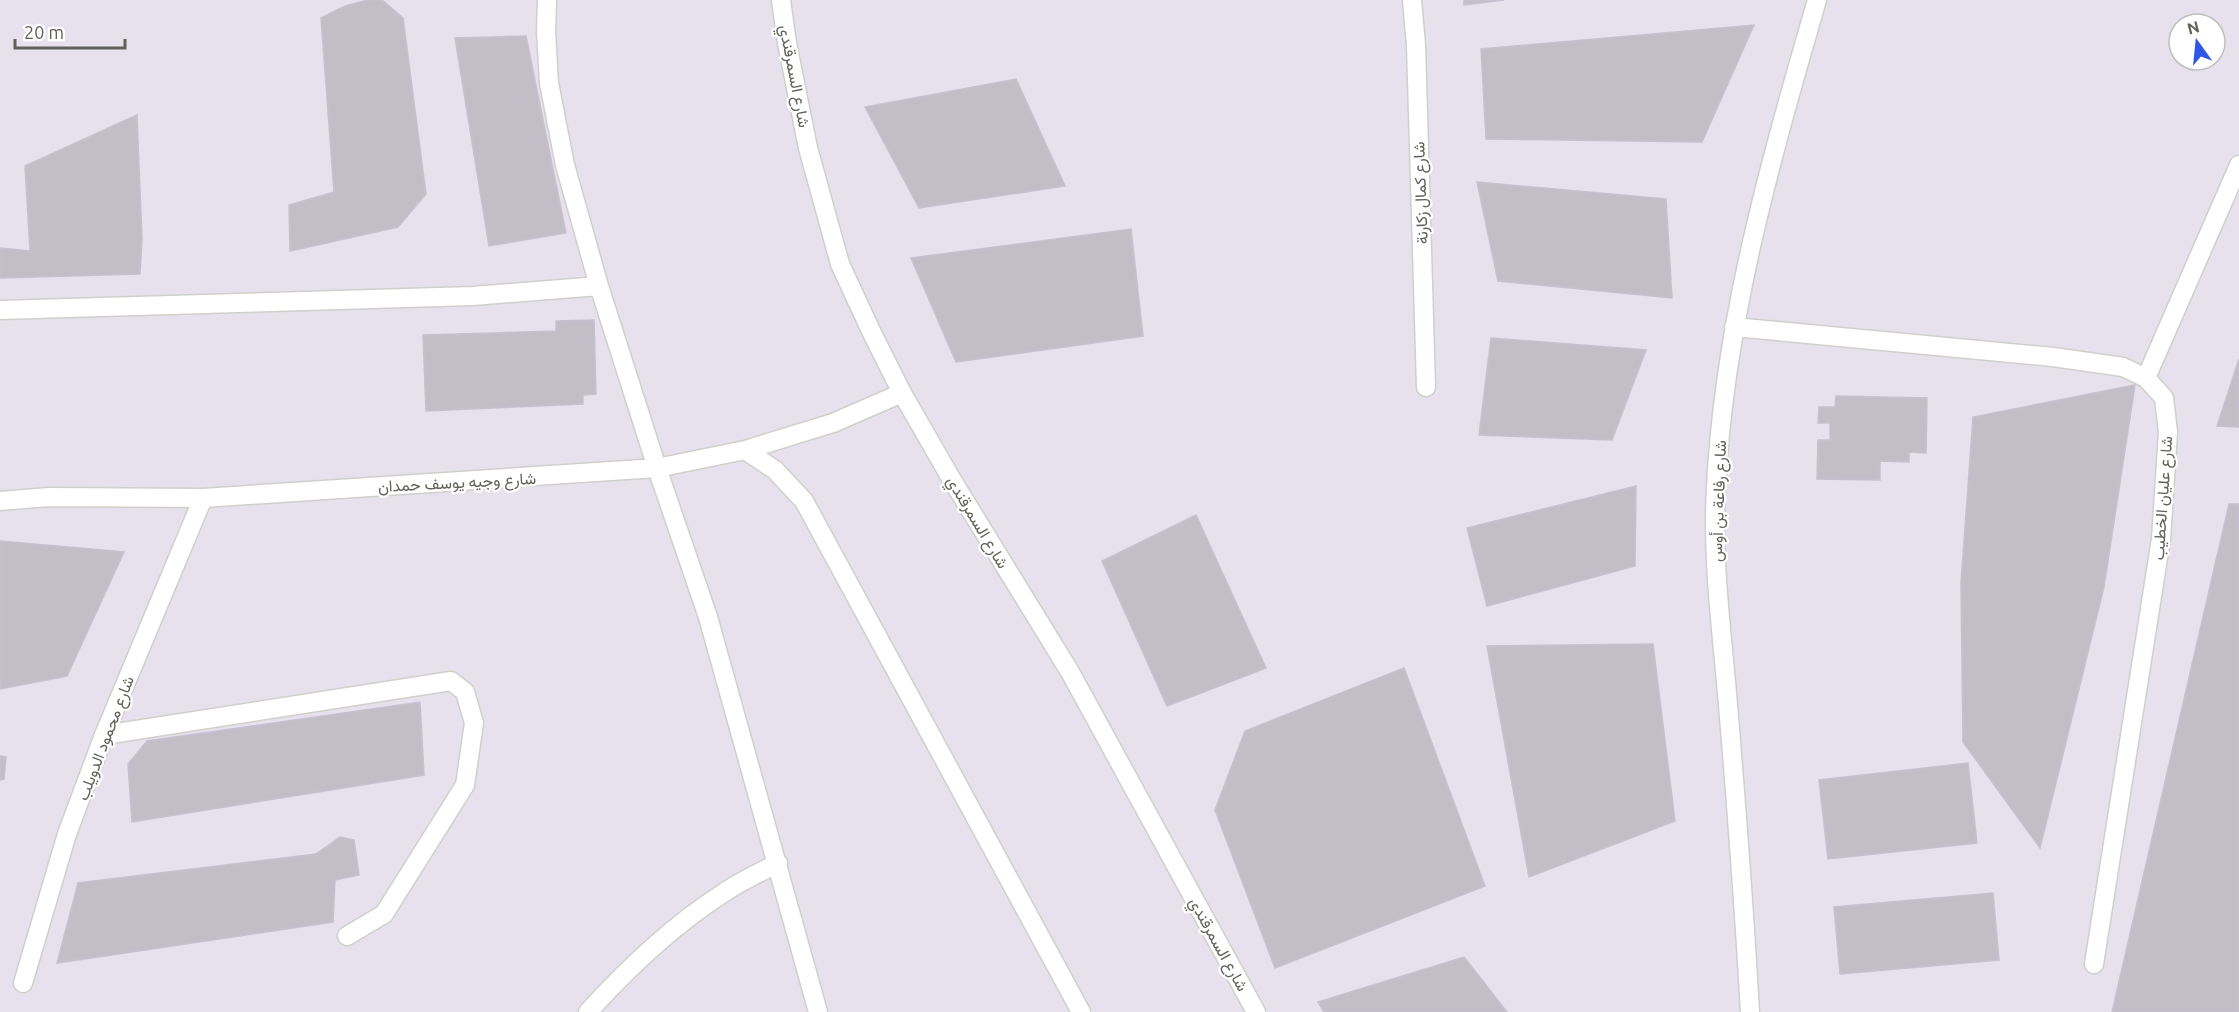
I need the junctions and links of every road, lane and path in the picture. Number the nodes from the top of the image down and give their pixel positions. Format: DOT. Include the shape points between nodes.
graph roads {
  1 [pos="547,0"];
  2 [pos="781,0"];
  3 [pos="1412,0"];
  4 [pos="1817,0"];
  5 [pos="2239,165"];
  6 [pos="599,286"];
  7 [pos="0,310"];
  8 [pos="1734,327"];
  9 [pos="2146,378"];
  10 [pos="1426,387"];
  11 [pos="902,393"];
  12 [pos="745,450"];
  13 [pos="657,468"];
  14 [pos="203,498"];
  15 [pos="0,501"];
  16 [pos="104,735"];
  17 [pos="778,863"];
  18 [pos="347,936"];
  19 [pos="2094,964"];
  20 [pos="23,983"];
  21 [pos="588,1012"];
  22 [pos="818,1012"];
  23 [pos="1081,1012"];
  24 [pos="1256,1012"];
  25 [pos="1750,1012"];
  1 -- 6 [label="street" via="551,95 565,165"];
  2 -- 11 [label="street, شارع السمرقندي" via="808,148 840,264"];
  3 -- 10 [label="street, شارع كمال زكارنة"];
  4 -- 8 [label="street, شارع رفاعة بن أوس" via="1771,160"];
  5 -- 9 [label="street"];
  6 -- 7 [label="street" via="473,296"];
  6 -- 13 [label="street"];
  8 -- 9 [label="street, شارع عليان الخطيب" via="2053,357 2122,367"];
  8 -- 25 [label="street, شارع رفاعة بن أوس" via="1716,488 1715,565"];
  9 -- 19 [label="street, شارع عليان الخطيب" via="2164,398 2168,432 2161,539"];
  11 -- 12 [label="street, شارع وجيه يوسف حمدان" via="833,423"];
  11 -- 24 [label="street, شارع السمرقندي" via="1070,672"];
  12 -- 13 [label="street, شارع وجيه يوسف حمدان"];
  12 -- 23 [label="street" via="775,470 804,501"];
  13 -- 14 [label="street, شارع وجيه يوسف حمدان"];
  13 -- 17 [label="street" via="708,617"];
  14 -- 15 [label="street, شارع وجيه يوسف حمدان" via="49,497"];
  14 -- 16 [label="street, شارع محمود الدويلب"];
  16 -- 18 [label="street" via="451,681 465,692 474,723 465,785 384,914"];
  16 -- 20 [label="street, شارع محمود الدويلب" via="67,834"];
  17 -- 21 [label="street" via="722,893 680,924 620,976"];
  17 -- 22 [label="street"];
}
